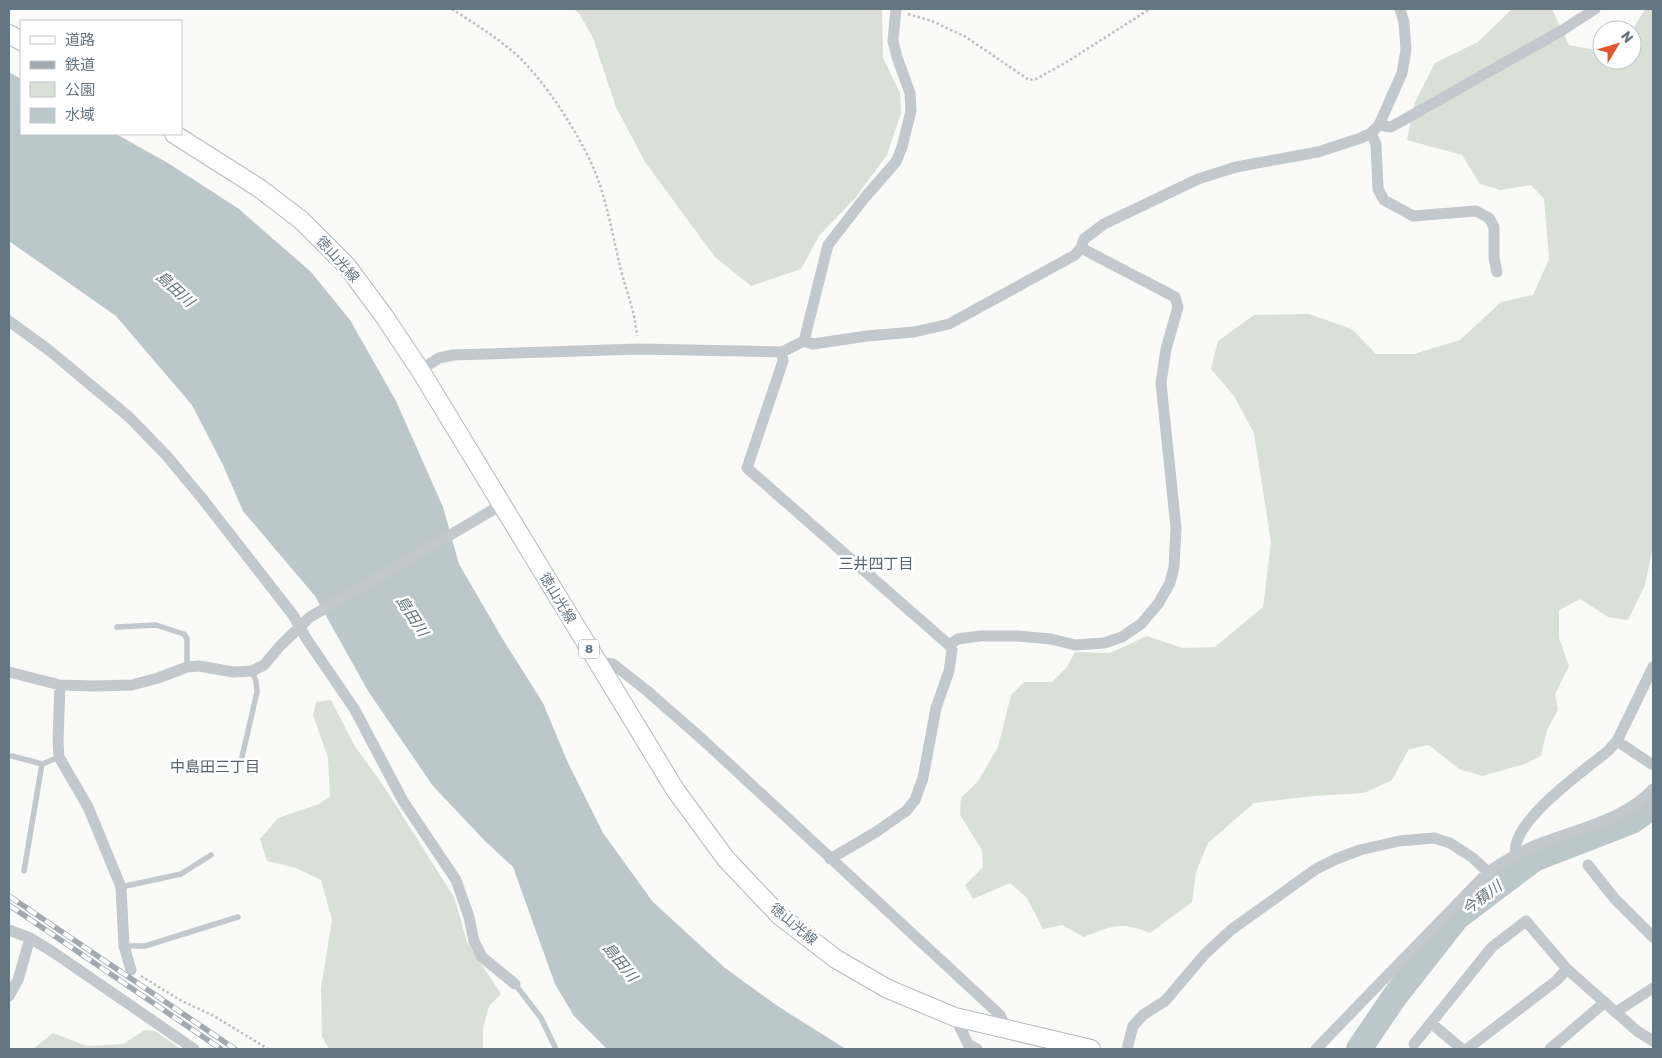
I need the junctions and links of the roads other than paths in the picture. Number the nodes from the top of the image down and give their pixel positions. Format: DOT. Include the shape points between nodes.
graph roads {
  1 [pos="1400,9"];
  2 [pos="1595,9"];
  3 [pos="896,11"];
  4 [pos="9,34"];
  5 [pos="20,40"];
  6 [pos="1375,129"];
  7 [pos="176,135"];
  8 [pos="1081,248"];
  9 [pos="1497,272"];
  10 [pos="9,321"];
  11 [pos="804,341"];
  12 [pos="782,352"];
  13 [pos="420,370"];
  14 [pos="503,504"];
  15 [pos="300,626"];
  16 [pos="116,628"];
  17 [pos="949,645"];
  18 [pos="596,662"];
  19 [pos="187,667"];
  20 [pos="1653,667"];
  21 [pos="9,672"];
  22 [pos="252,672"];
  23 [pos="60,685"];
  24 [pos="1618,741"];
  25 [pos="12,756"];
  26 [pos="59,757"];
  27 [pos="242,757"];
  28 [pos="42,764"];
  29 [pos="1653,765"];
  30 [pos="1653,788"];
  31 [pos="211,855"];
  32 [pos="1516,855"];
  33 [pos="830,859"];
  34 [pos="1588,865"];
  35 [pos="24,871"];
  36 [pos="1488,872"];
  37 [pos="121,887"];
  38 [pos="238,917"];
  39 [pos="9,930"];
  40 [pos="1653,937"];
  41 [pos="30,938"];
  42 [pos="124,946"];
  43 [pos="1567,969"];
  44 [pos="131,970"];
  45 [pos="515,984"];
  46 [pos="1653,988"];
  47 [pos="9,996"];
  48 [pos="1605,1002"];
  49 [pos="1616,1012"];
  50 [pos="954,1017"];
  51 [pos="1431,1023"];
  52 [pos="1007,1030"];
  53 [pos="1653,1042"];
  54 [pos="1414,1044"];
  55 [pos="194,1049"];
  56 [pos="556,1049"];
  57 [pos="977,1049"];
  58 [pos="1091,1049"];
  59 [pos="1127,1049"];
  60 [pos="1316,1049"];
  61 [pos="1462,1049"];
  62 [pos="1467,1049"];
  63 [pos="1550,1049"];
  1 -- 6 [label="street" via="1406,50 1402,74"];
  2 -- 6 [label="street" via="1562,31 1391,127"];
  3 -- 11 [label="street" via="893,41 910,93 911,111 902,147 896,162 828,245"];
  4 -- 5 [label="main road"];
  6 -- 8 [label="street" via="1362,138 1318,152 1236,167 1198,179 1104,224 1084,239"];
  6 -- 9 [label="street" via="1378,189 1384,200 1413,216 1476,211 1489,218 1494,228"];
  7 -- 13 [label="main road, 徳山光線 / 8" via="259,188 300,220 347,266"];
  8 -- 11 [label="street" via="1075,255 949,324 914,332 813,344"];
  8 -- 17 [label="street" via="1175,298 1178,307 1160,383 1176,528 1170,583 1141,624 1122,637 1104,643 1075,645 1051,639 980,636 958,639"];
  10 -- 15 [label="street" via="129,417 166,455 202,496"];
  11 -- 12 [label="street"];
  12 -- 13 [label="street" via="639,349 453,355 439,358"];
  12 -- 17 [label="street" via="783,361 747,468"];
  13 -- 14 [label="main road, 徳山光線 / 8"];
  14 -- 15 [label="street"];
  14 -- 18 [label="main road, 徳山光線 / 8"];
  15 -- 22 [label="street" via="264,665"];
  15 -- 45 [label="street" via="355,710 403,800 456,880 482,957"];
  16 -- 19 [label="lane" via="156,625 184,634 187,639"];
  17 -- 33 [label="street" via="952,650 949,672 936,708 923,778 915,800 899,816"];
  18 -- 33 [label="street" via="613,664 646,690"];
  18 -- 50 [label="main road, 徳山光線 / 8" via="676,791 726,859 780,916 836,959 888,989"];
  19 -- 22 [label="street"];
  19 -- 23 [label="street" via="132,685"];
  20 -- 24 [label="street"];
  21 -- 23 [label="street"];
  22 -- 27 [label="lane" via="257,692"];
  23 -- 26 [label="street"];
  24 -- 29 [label="street"];
  24 -- 32 [label="street" via="1542,804 1519,834"];
  25 -- 28 [label="lane"];
  26 -- 28 [label="lane"];
  26 -- 37 [label="street" via="88,807"];
  28 -- 35 [label="lane"];
  30 -- 32 [label="street" via="1627,810"];
  31 -- 37 [label="lane" via="181,874"];
  32 -- 36 [label="street"];
  33 -- 52 [label="street" via="1000,1015"];
  34 -- 40 [label="street" via="1614,898"];
  36 -- 59 [label="street" via="1450,843 1434,838 1399,841 1336,859 1231,930 1205,954 1165,1001 1143,1015 1133,1026"];
  36 -- 60 [label="street"];
  37 -- 42 [label="street"];
  38 -- 42 [label="lane" via="145,946"];
  39 -- 41 [label="street"];
  41 -- 47 [label="street" via="18,980"];
  41 -- 55 [label="street"];
  42 -- 44 [label="street"];
  43 -- 48 [label="street"];
  43 -- 51 [label="street" via="1526,922 1492,947"];
  43 -- 62 [label="street"];
  45 -- 56 [label="lane" via="541,1018"];
  46 -- 49 [label="street"];
  48 -- 49 [label="street"];
  48 -- 63 [label="street"];
  49 -- 53 [label="street"];
  50 -- 52 [label="main road, 徳山光線 / 8"];
  50 -- 57 [label="street" via="968,1044"];
  51 -- 54 [label="street"];
  51 -- 61 [label="street"];
  52 -- 58 [label="main road, 徳山光線 / 8"];
}
